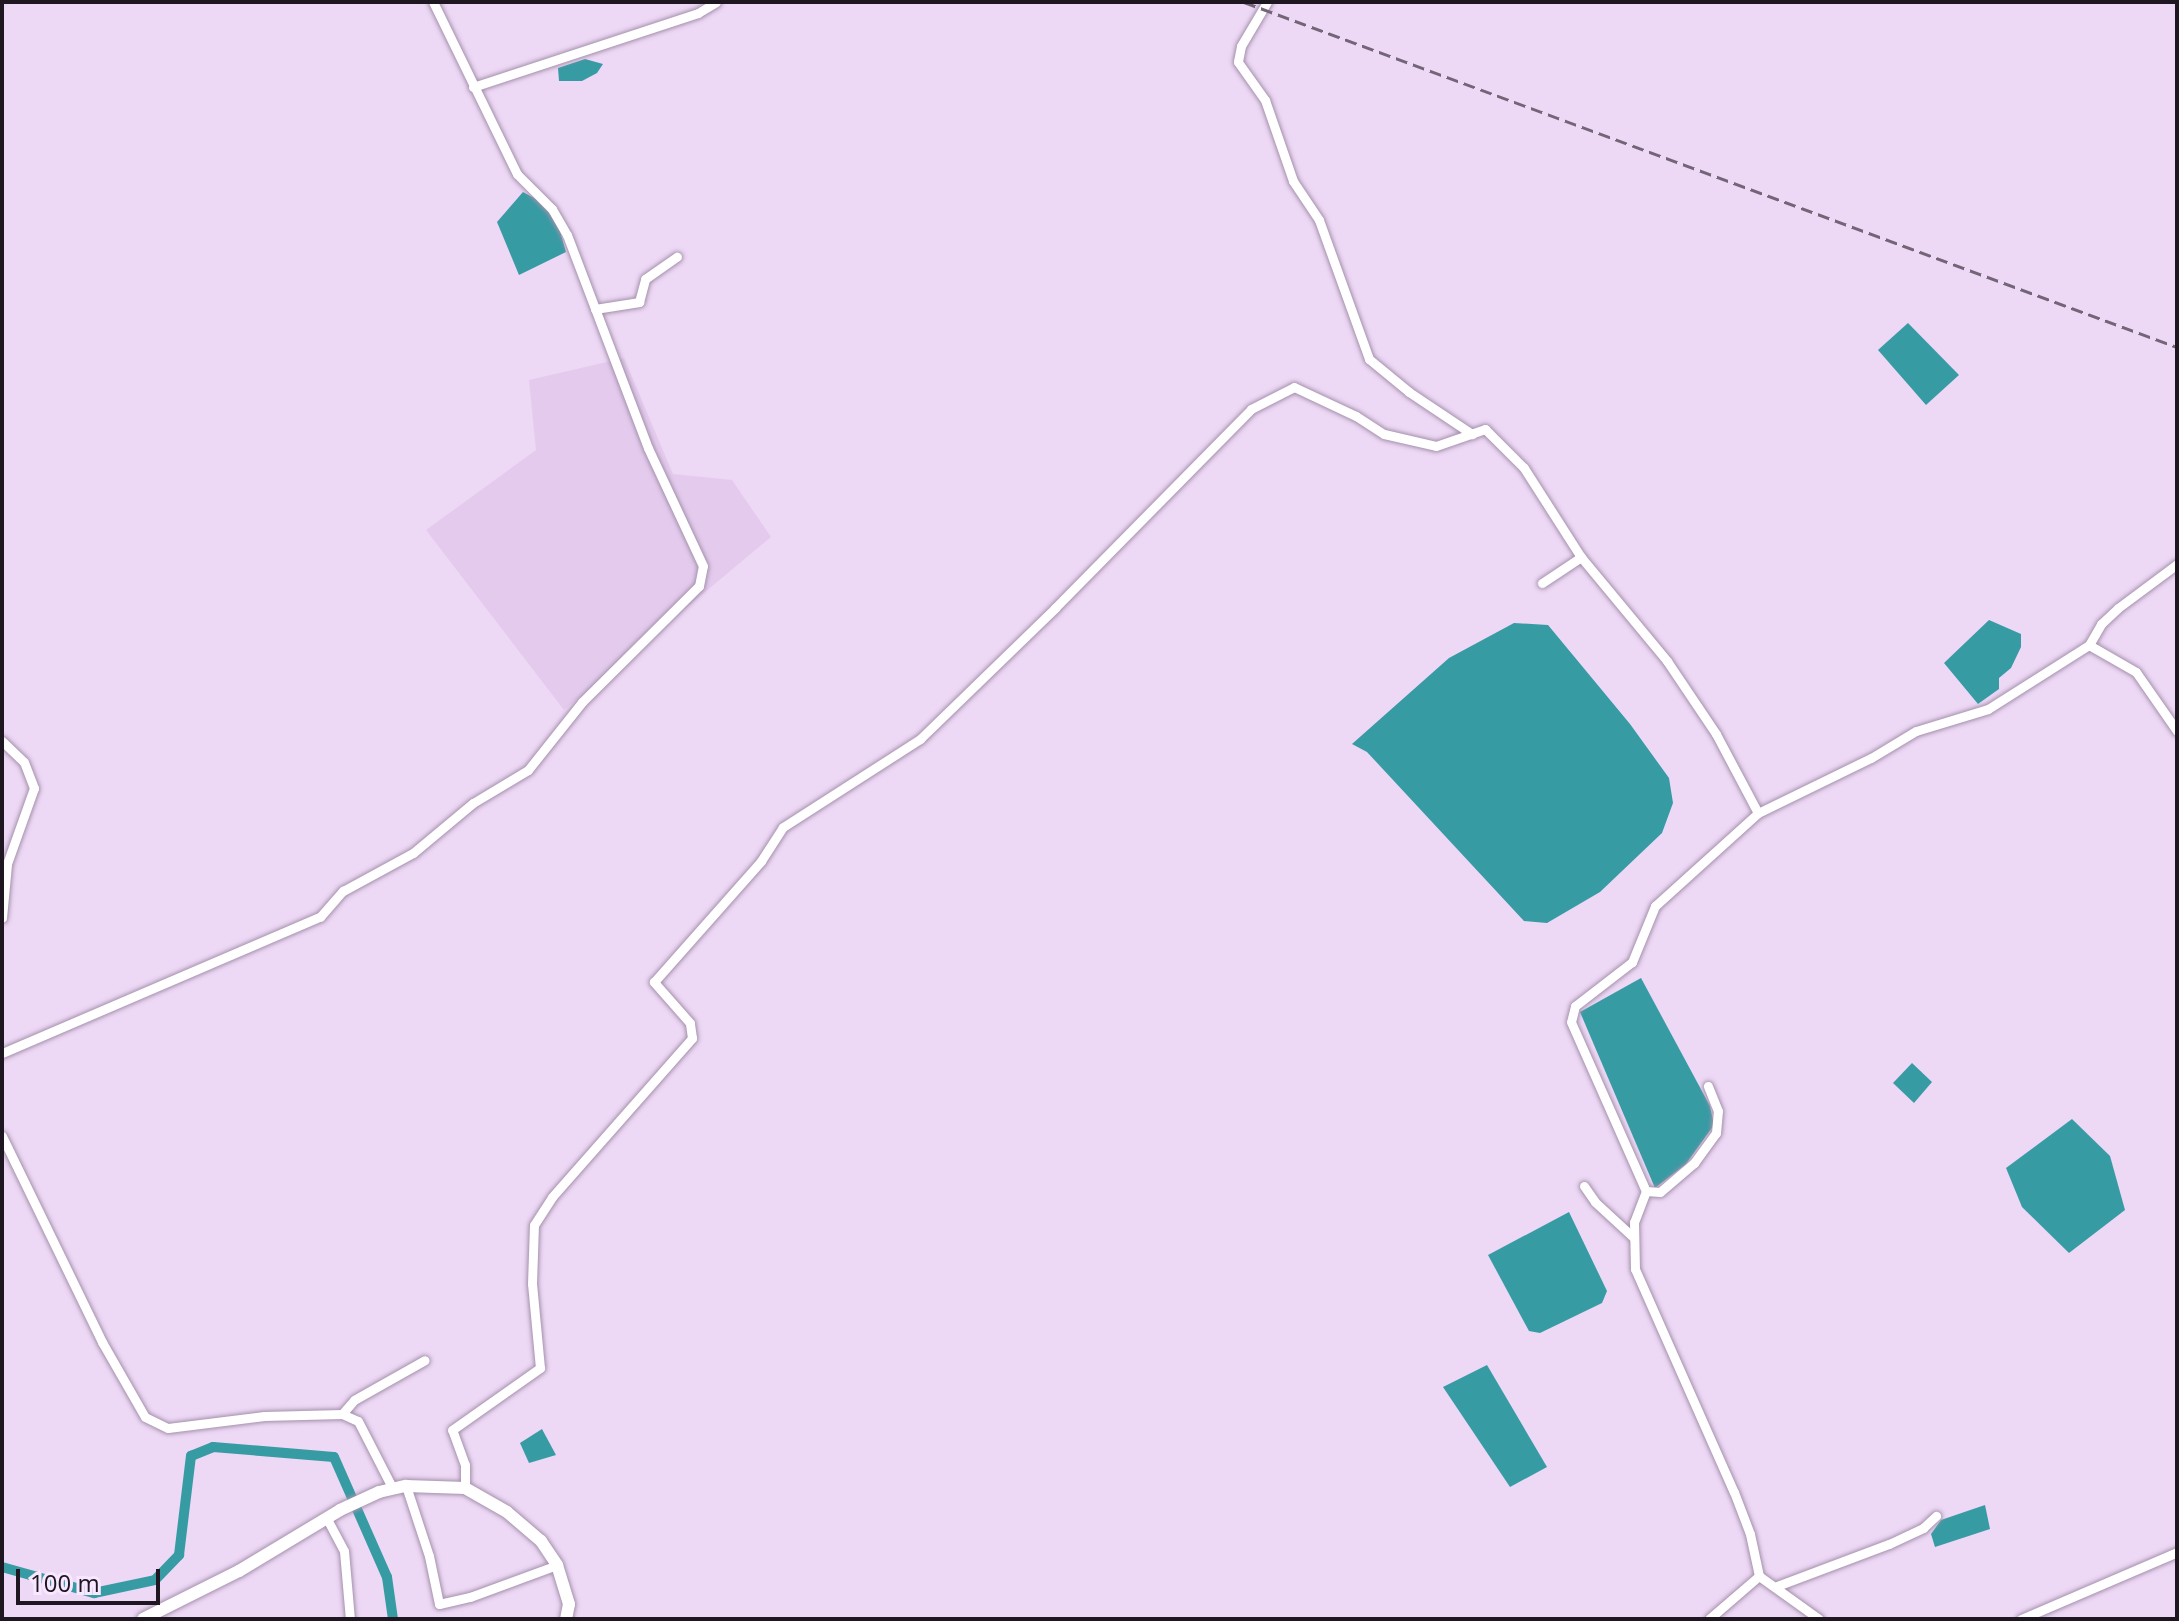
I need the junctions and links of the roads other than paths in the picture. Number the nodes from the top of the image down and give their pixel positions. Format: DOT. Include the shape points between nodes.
graph roads {
  1 [pos="433,2"];
  2 [pos="716,2"];
  3 [pos="1267,2"];
  4 [pos="473,87"];
  5 [pos="677,257"];
  6 [pos="595,309"];
  7 [pos="1472,434"];
  8 [pos="1581,557"];
  9 [pos="2177,564"];
  10 [pos="1542,583"];
  11 [pos="2089,645"];
  12 [pos="2177,731"];
  13 [pos="2,741"];
  14 [pos="1758,813"];
  15 [pos="2,918"];
  16 [pos="2,1053"];
  17 [pos="1708,1086"];
  18 [pos="2,1136"];
  19 [pos="1584,1186"];
  20 [pos="1646,1191"];
  21 [pos="1633,1237"];
  22 [pos="425,1360"];
  23 [pos="342,1414"];
  24 [pos="399,1488"];
  25 [pos="465,1488"];
  26 [pos="1936,1516"];
  27 [pos="326,1517"];
  28 [pos="2177,1552"];
  29 [pos="557,1565"];
  30 [pos="1759,1576"];
  31 [pos="1777,1586"];
  32 [pos="143,1619"];
  33 [pos="350,1619"];
  34 [pos="566,1619"];
  35 [pos="1709,1619"];
  36 [pos="1819,1619"];
  37 [pos="2021,1619"];
  1 -- 4 [label="street"];
  2 -- 4 [label="street" via="644,32"];
  3 -- 7 [label="street" via="1241,46 1238,62 1265,100 1293,181 1319,220 1369,359"];
  4 -- 6 [label="street" via="517,174 552,209 567,235"];
  5 -- 6 [label="street" via="645,279 639,302"];
  6 -- 16 [label="street" via="648,448 703,566 699,586 582,702 528,770 473,803 413,853 343,891 320,917"];
  7 -- 8 [label="street" via="1485,429 1524,468"];
  7 -- 25 [label="street" via="1436,446 1384,434 1294,387 1251,409 920,739 783,827 761,861 654,982 690,1023 692,1038 552,1197 534,1225 532,1284 540,1368 452,1430 465,1465"];
  8 -- 10 [label="street"];
  8 -- 14 [label="street" via="1667,661 1716,734"];
  9 -- 11 [label="street" via="2118,608"];
  11 -- 12 [label="street" via="2136,672"];
  11 -- 14 [label="street" via="1988,709 1916,731"];
  13 -- 15 [label="street" via="24,762 34,788 7,864"];
  14 -- 20 [label="street" via="1655,906 1632,962 1575,1006 1571,1022"];
  17 -- 20 [label="street" via="1718,1111 1716,1133 1694,1163 1660,1192"];
  18 -- 23 [label="street" via="102,1342 145,1417 168,1428 264,1416"];
  19 -- 21 [label="street"];
  20 -- 21 [label="street"];
  21 -- 30 [label="street" via="1635,1269 1734,1492"];
  22 -- 23 [label="street" via="354,1400"];
  23 -- 24 [label="street" via="358,1421"];
  24 -- 25 [label="street"];
  24 -- 27 [label="street"];
  24 -- 29 [label="street" via="429,1556 439,1604"];
  25 -- 29 [label="street" via="530,1531"];
  26 -- 31 [label="street" via="1900,1539"];
  27 -- 32 [label="street" via="239,1571"];
  27 -- 33 [label="street" via="344,1551"];
  28 -- 37 [label="street"];
  29 -- 34 [label="street" via="569,1604"];
  30 -- 31 [label="street"];
  30 -- 35 [label="street"];
  31 -- 36 [label="street"];
}
